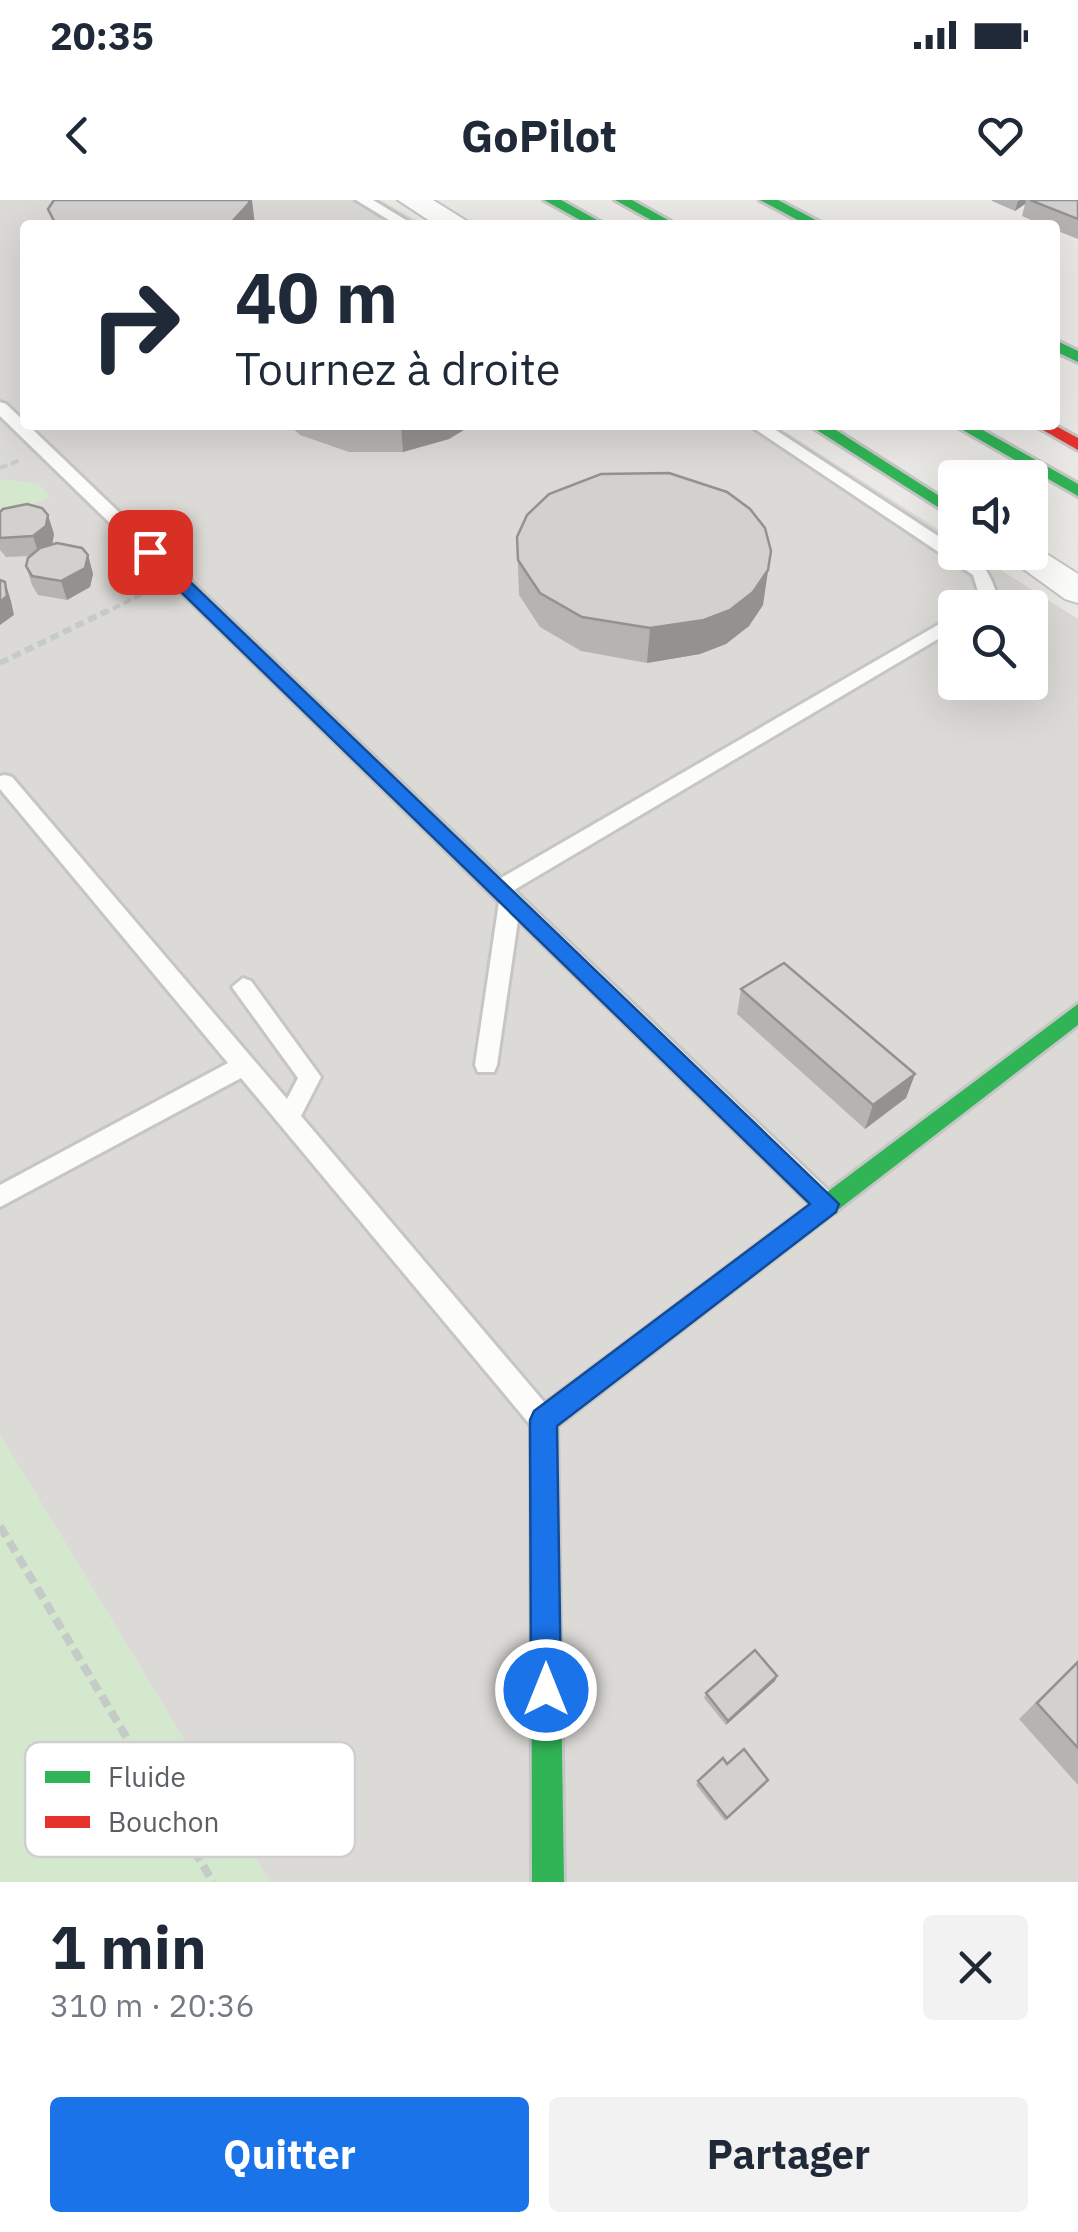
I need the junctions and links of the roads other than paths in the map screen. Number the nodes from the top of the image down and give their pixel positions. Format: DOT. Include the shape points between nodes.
graph roads {
  1 [pos="363,200"];
  2 [pos="412,200"];
  3 [pos="551,200"];
  4 [pos="622,200"];
  5 [pos="767,200"];
  6 [pos="399,220"];
  7 [pos="449,220"];
  8 [pos="589,220"];
  9 [pos="660,220"];
  10 [pos="808,220"];
  11 [pos="0,407"];
  12 [pos="20,426"];
  13 [pos="24,430"];
  14 [pos="765,430"];
  15 [pos="826,430"];
  16 [pos="971,430"];
  17 [pos="1051,430"];
  18 [pos="1078,445"];
  19 [pos="1078,491"];
  20 [pos="938,502"];
  21 [pos="1046,570"];
  22 [pos="987,590"];
  23 [pos="1078,591"];
  24 [pos="938,631"];
  25 [pos="5,782"];
  26 [pos="505,894"];
  27 [pos="243,987"];
  28 [pos="1078,1013"];
  29 [pos="244,1065"];
  30 [pos="486,1065"];
  31 [pos="288,1117"];
  32 [pos="0,1198"];
  33 [pos="827,1204"];
  34 [pos="544,1420"];
  35 [pos="548,1882"];
  1 -- 6 [label="lane"];
  2 -- 7 [label="street"];
  3 -- 8 [label="main road"];
  4 -- 9 [label="main road"];
  5 -- 10 [label="main road"];
  11 -- 12 [label="lane"];
  13 -- 26 [label="lane"];
  14 -- 22 [label="lane" via="981,572"];
  15 -- 20 [label="main road"];
  16 -- 19 [label="main road"];
  17 -- 18 [label="main road"];
  21 -- 23 [label="street"];
  24 -- 26 [label="lane"];
  25 -- 29 [label="lane"];
  26 -- 30 [label="lane"];
  26 -- 33 [label="lane"];
  27 -- 31 [label="lane" via="310,1077"];
  28 -- 33 [label="main road"];
  29 -- 31 [label="lane"];
  29 -- 32 [label="lane"];
  31 -- 34 [label="lane"];
  33 -- 34 [label="main road"];
  34 -- 35 [label="main road"];
}
